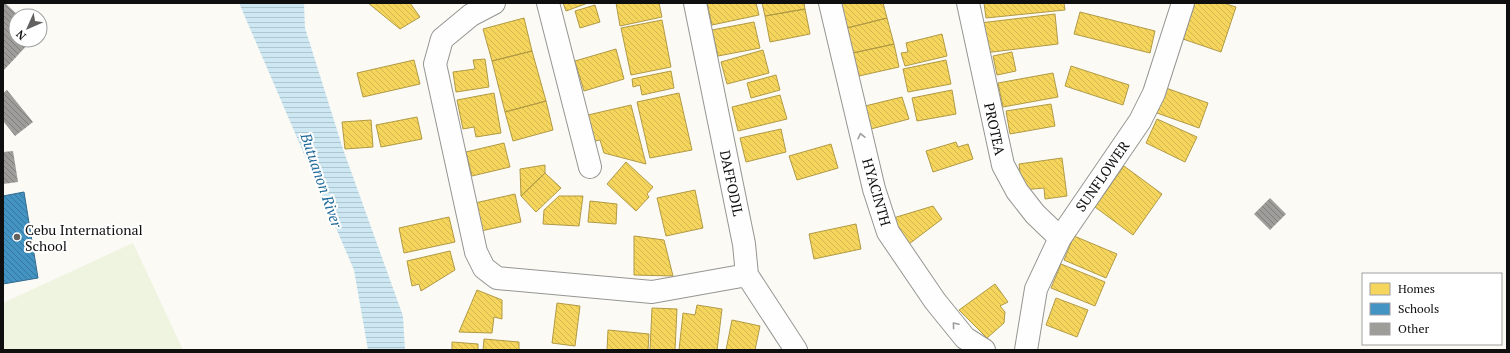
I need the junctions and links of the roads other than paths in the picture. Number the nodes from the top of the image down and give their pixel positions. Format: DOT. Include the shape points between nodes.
graph roads {
  1 [pos="494,3"];
  2 [pos="548,3"];
  3 [pos="695,3"];
  4 [pos="830,3"];
  5 [pos="968,3"];
  6 [pos="1183,3"];
  7 [pos="590,167"];
  8 [pos="1060,238"];
  9 [pos="747,275"];
  10 [pos="796,350"];
  11 [pos="984,350"];
  12 [pos="1026,350"];
  1 -- 9 [label="street" via="471,15 442,39 436,64 476,252 484,268 497,278 652,292"];
  2 -- 7 [label="street"];
  3 -- 9 [label="street, DAFFODIL" via="744,244"];
  11 -- 4 [label="street, HYACINTH, one-way" via="965,338 935,301 888,232 874,189"];
  5 -- 8 [label="street, PROTEA" via="1003,165 1017,191 1035,214"];
  6 -- 8 [label="street, SUNFLOWER" via="1154,93 1140,121"];
  8 -- 12 [label="street, SUNFLOWER" via="1036,289"];
  9 -- 10 [label="street, DAFFODIL"];
}
